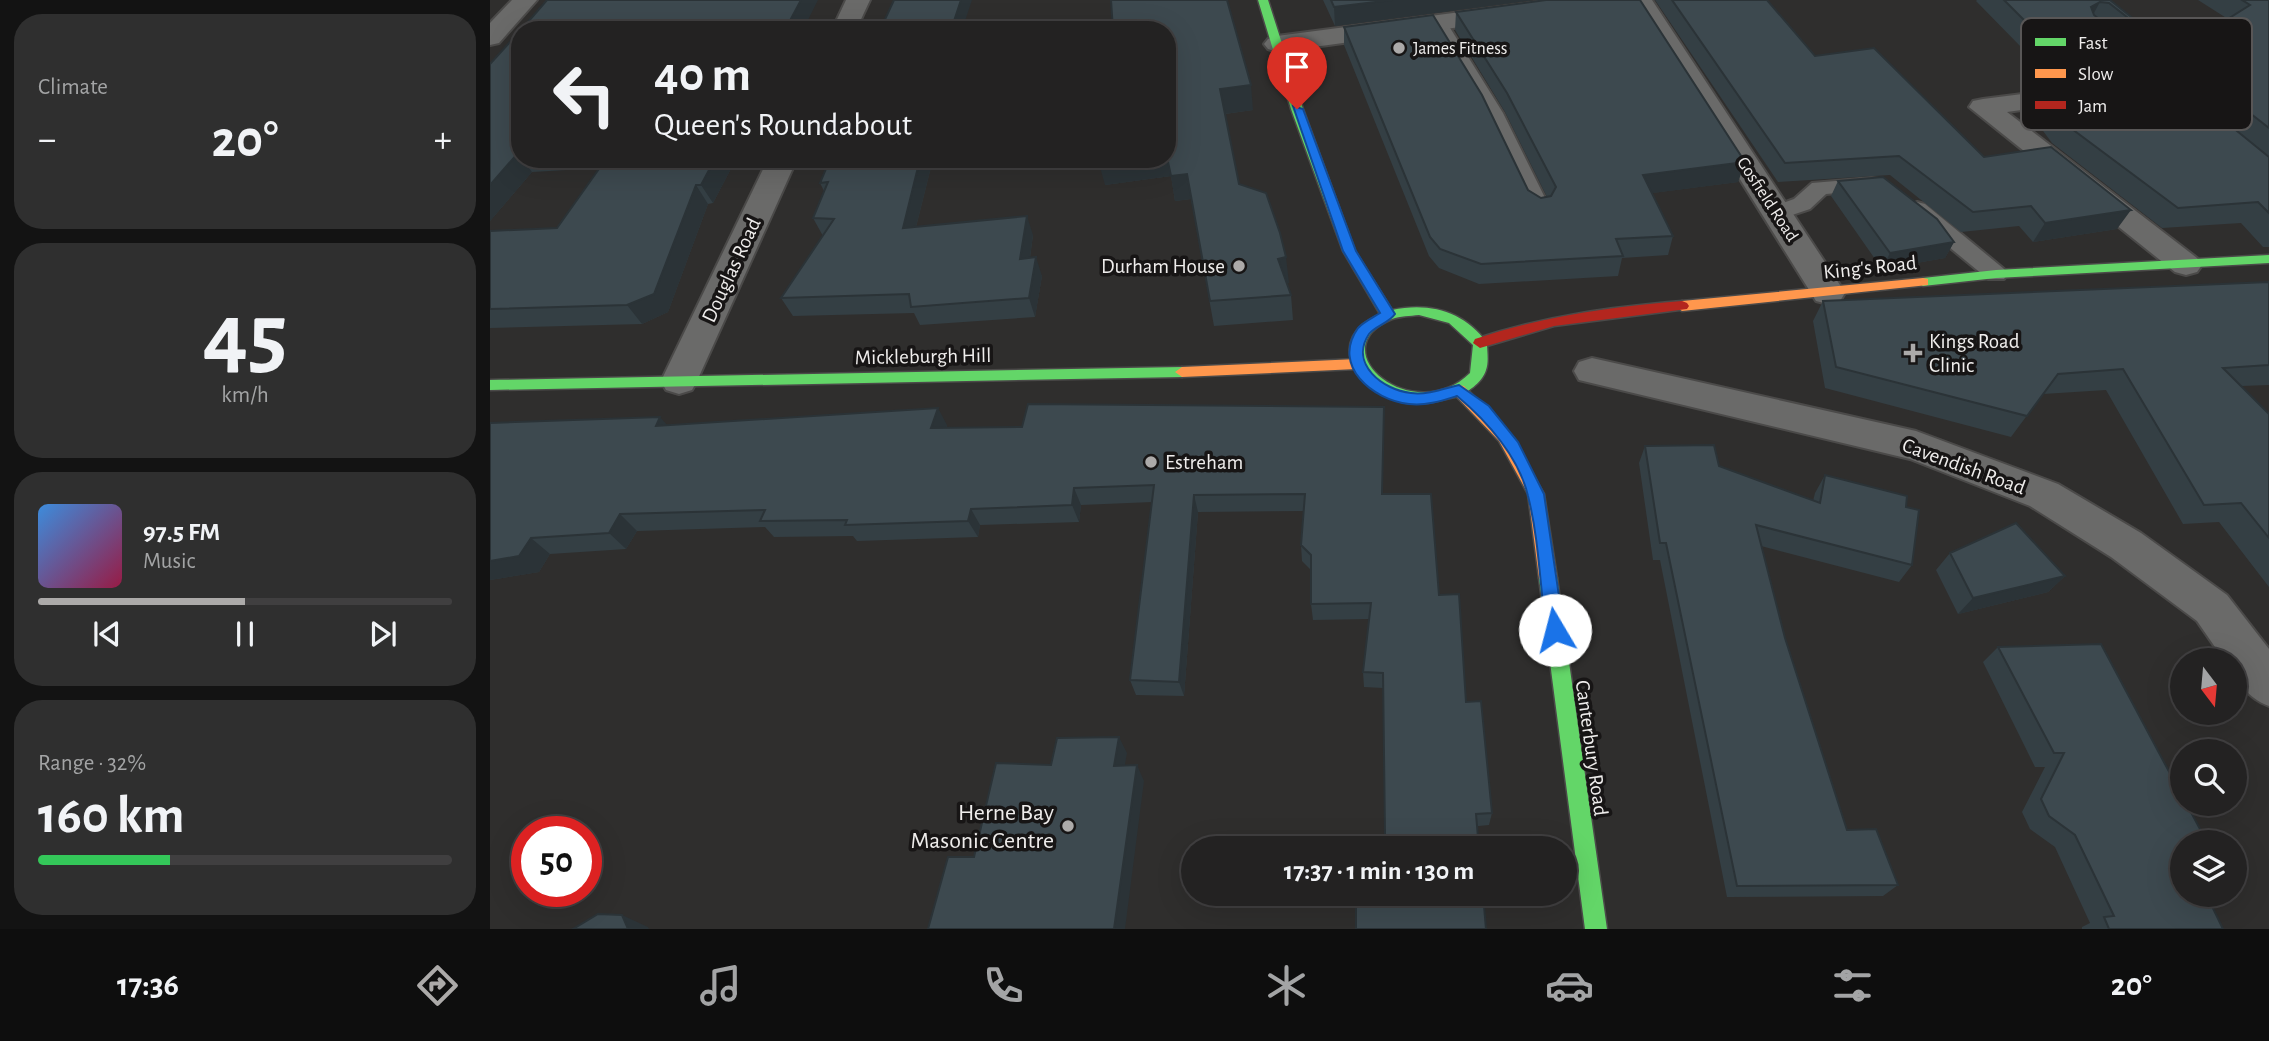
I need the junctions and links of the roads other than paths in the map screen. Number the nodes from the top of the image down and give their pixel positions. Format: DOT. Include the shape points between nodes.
graph roads {
  1 [pos="525,0"];
  2 [pos="858,0"];
  3 [pos="1263,0"];
  4 [pos="1607,0"];
  5 [pos="1640,0"];
  6 [pos="848,21"];
  7 [pos="1438,23"];
  8 [pos="490,37"];
  9 [pos="1277,44"];
  10 [pos="2021,102"];
  11 [pos="779,168"];
  12 [pos="1539,208"];
  13 [pos="1777,213"];
  14 [pos="2269,259"];
  15 [pos="2186,265"];
  16 [pos="1996,274"];
  17 [pos="1828,293"];
  18 [pos="1388,314"];
  19 [pos="1480,343"];
  20 [pos="1356,364"];
  21 [pos="1592,370"];
  22 [pos="679,381"];
  23 [pos="490,384"];
  24 [pos="1459,390"];
  25 [pos="2269,685"];
  26 [pos="1596,929"];
  1 -- 8 [label="street"];
  2 -- 6 [label="street"];
  3 -- 9 [label="street"];
  4 -- 7 [label="street"];
  5 -- 13 [label="street, Gosfield Road"];
  7 -- 9 [label="street"];
  7 -- 12 [label="lane" via="1479,87"];
  9 -- 18 [label="street" via="1349,251"];
  10 -- 15 [label="street" via="1983,107"];
  11 -- 22 [label="street, Douglas Road"];
  13 -- 16 [label="lane" via="1802,204 1820,188 1882,183"];
  13 -- 17 [label="street, Gosfield Road"];
  14 -- 15 [label="street, King's Road"];
  15 -- 16 [label="street, King's Road"];
  16 -- 17 [label="street, King's Road"];
  17 -- 19 [label="street, King's Road" via="1603,313 1523,326"];
  18 -- 19 [label="street" via="1419,310 1450,316"];
  18 -- 20 [label="street" via="1364,330 1355,352"];
  19 -- 24 [label="street" via="1479,370"];
  20 -- 22 [label="street, Mickleburgh Hill" via="1152,373"];
  20 -- 24 [label="street" via="1374,386 1407,399"];
  21 -- 25 [label="street, Cavendish Road" via="1916,446 2044,495 2126,545 2212,608"];
  22 -- 23 [label="street, Mickleburgh Hill"];
  24 -- 26 [label="street, Canterbury Road" via="1484,410 1513,446 1536,494"];
}
